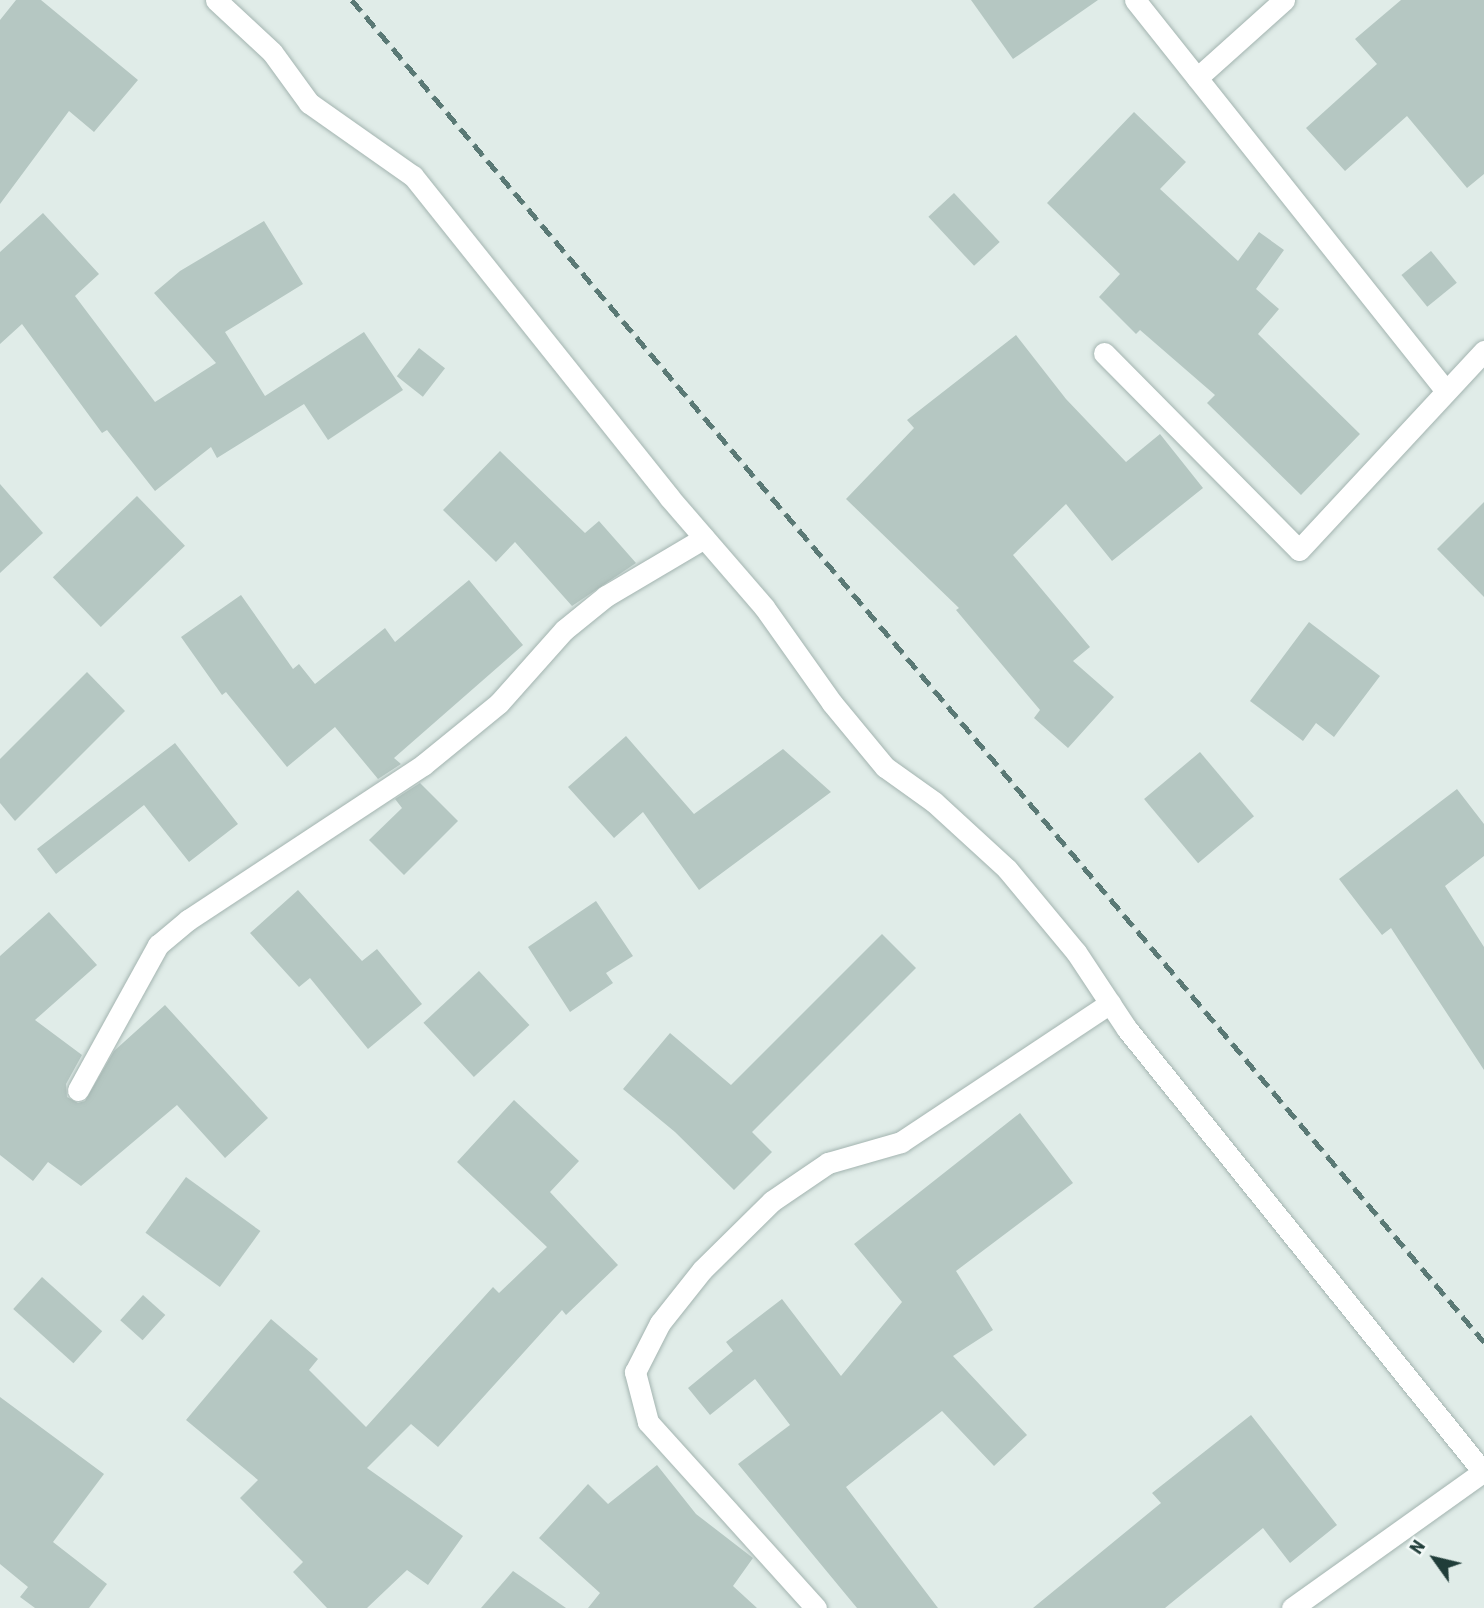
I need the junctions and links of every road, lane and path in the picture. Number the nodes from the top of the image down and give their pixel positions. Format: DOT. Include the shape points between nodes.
graph roads {
  1 [pos="216,0"];
  2 [pos="1135,0"];
  3 [pos="1284,0"];
  4 [pos="1197,78"];
  5 [pos="1484,351"];
  6 [pos="1104,353"];
  7 [pos="1444,390"];
  8 [pos="704,538"];
  9 [pos="1110,1003"];
  10 [pos="78,1090"];
  11 [pos="1483,1473"];
  12 [pos="816,1608"];
  13 [pos="1292,1608"];
  1 -- 8 [label="street" via="272,52 309,103 413,176"];
  2 -- 4 [label="street"];
  3 -- 4 [label="street"];
  4 -- 7 [label="street"];
  5 -- 7 [label="street"];
  6 -- 7 [label="street" via="1299,550"];
  8 -- 9 [label="street" via="764,607 832,703 885,767 934,802 1007,869 1076,953"];
  8 -- 10 [label="street" via="606,596 564,630 499,703 423,765 188,920 158,945"];
  9 -- 11 [label="street" via="1421,1401"];
  9 -- 12 [label="street" via="901,1142 828,1163 772,1201 702,1270 660,1323 635,1372 648,1422"];
  11 -- 13 [label="street"];
}
